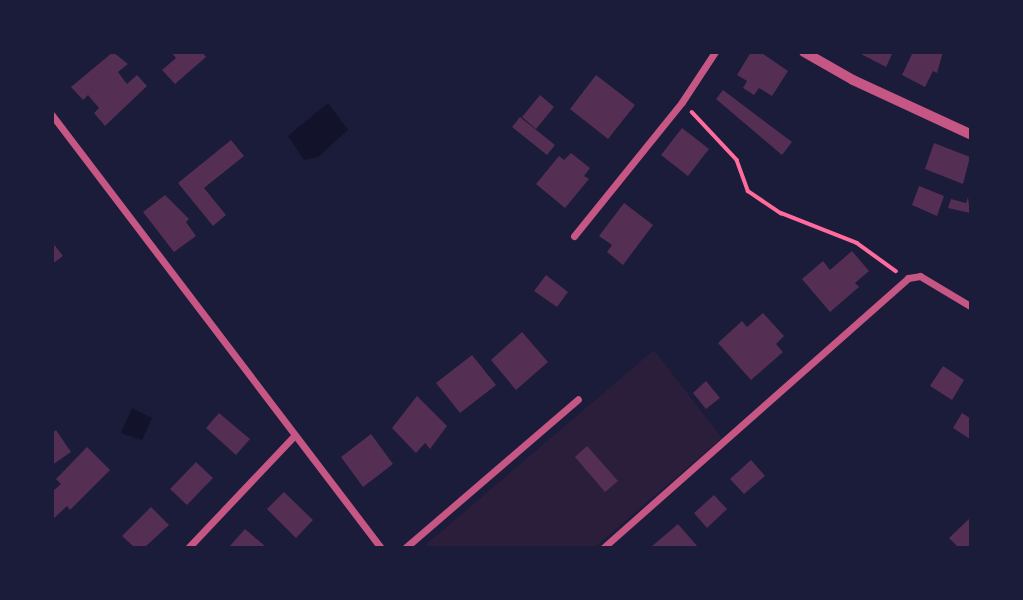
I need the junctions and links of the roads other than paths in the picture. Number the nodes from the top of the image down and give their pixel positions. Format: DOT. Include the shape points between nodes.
graph roads {
  1 [pos="715,52"];
  2 [pos="804,52"];
  3 [pos="52,115"];
  4 [pos="971,134"];
  5 [pos="574,236"];
  6 [pos="971,306"];
  7 [pos="578,398"];
  8 [pos="294,436"];
  9 [pos="188,548"];
  10 [pos="381,548"];
  11 [pos="405,548"];
  12 [pos="603,548"];
  1 -- 5 [label="street" via="682,102"];
  2 -- 4 [label="street"];
  3 -- 8 [label="street"];
  6 -- 12 [label="street" via="920,276 906,279"];
  7 -- 11 [label="street"];
  8 -- 9 [label="street"];
  8 -- 10 [label="street"];
}
